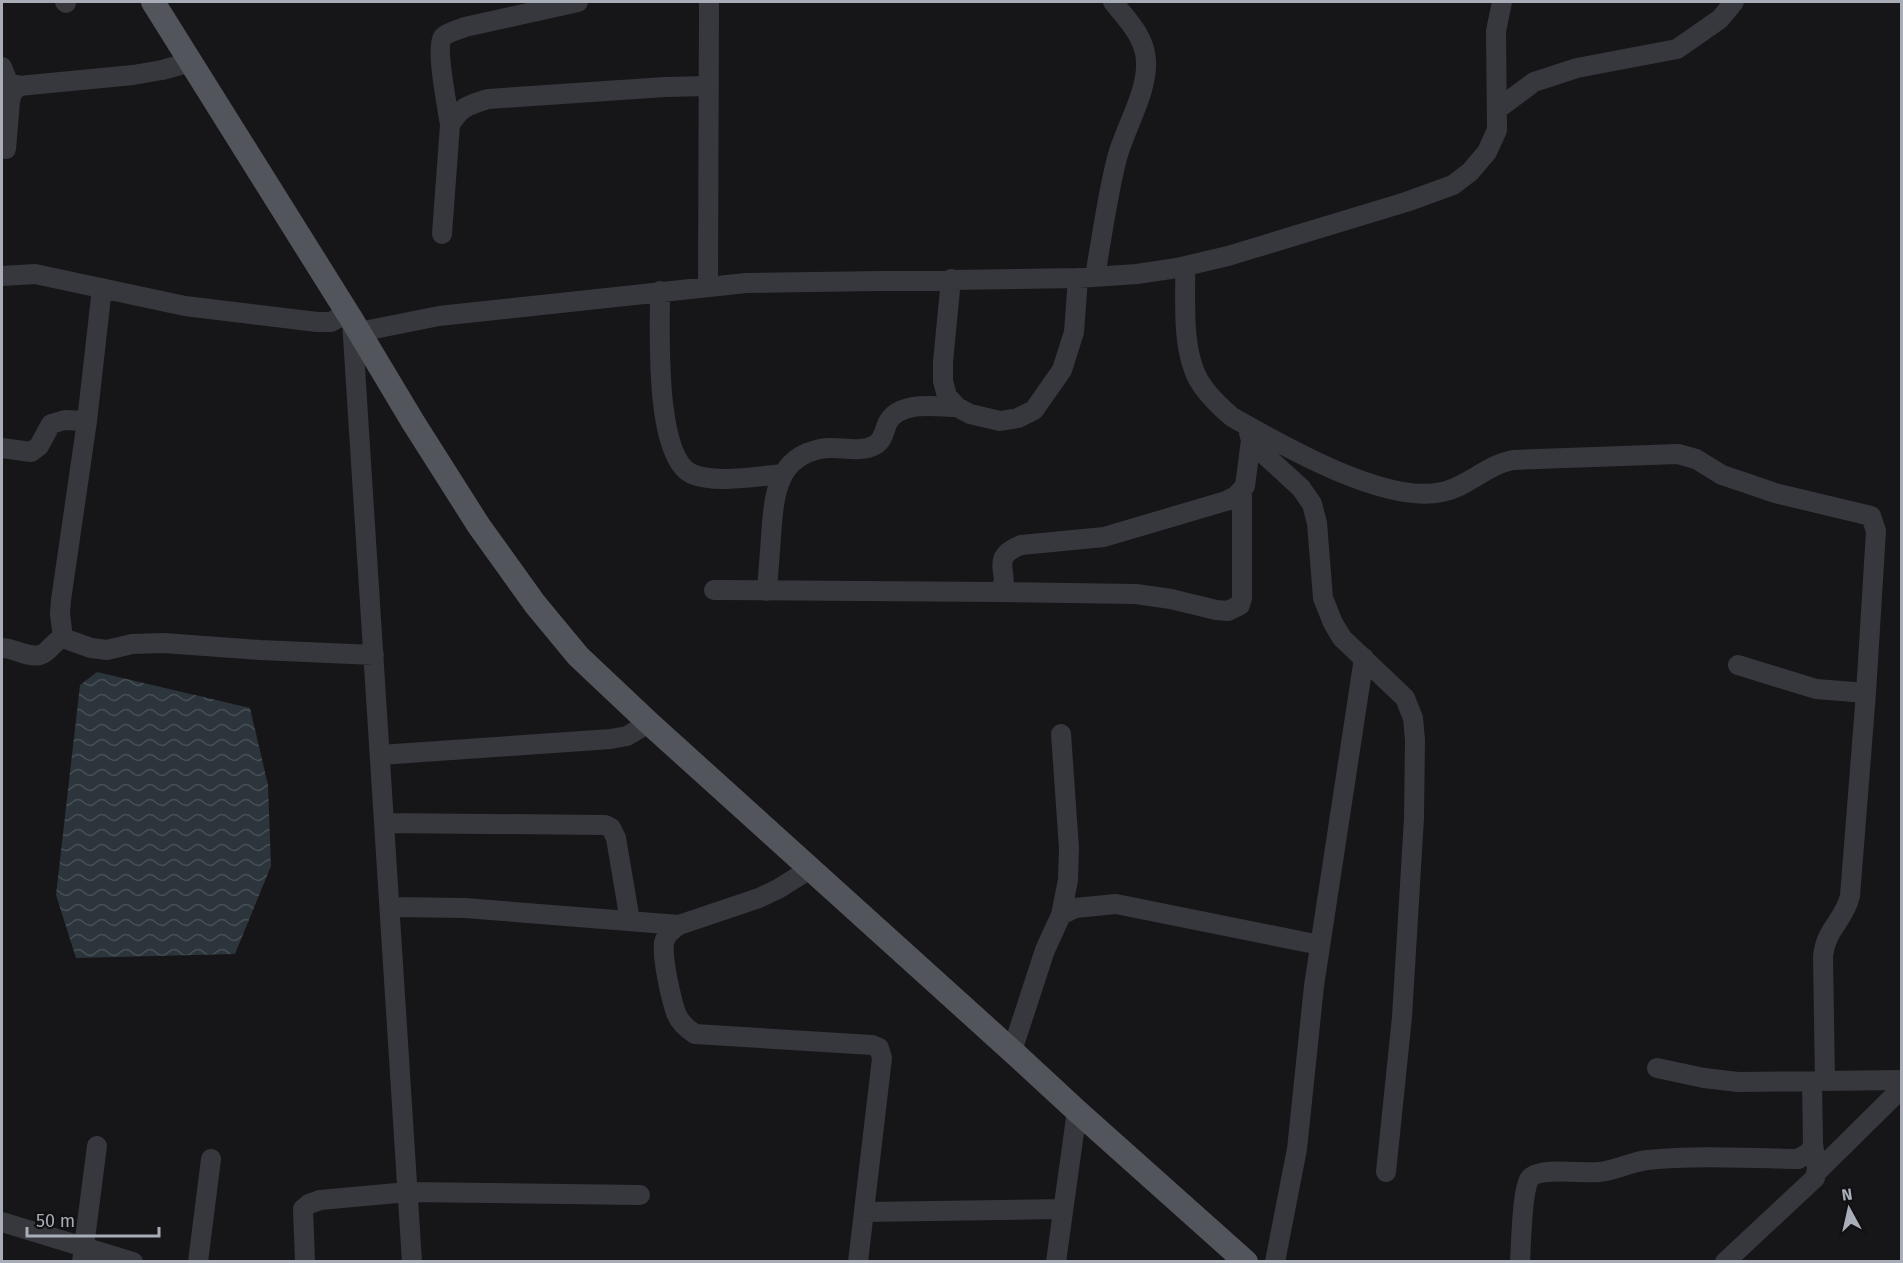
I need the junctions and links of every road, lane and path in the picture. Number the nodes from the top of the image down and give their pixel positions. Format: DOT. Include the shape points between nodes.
graph roads {
  1 [pos="153,2"];
  2 [pos="578,2"];
  3 [pos="710,2"];
  4 [pos="1113,2"];
  5 [pos="1502,2"];
  6 [pos="1734,2"];
  7 [pos="191,62"];
  8 [pos="2,68"];
  9 [pos="19,86"];
  10 [pos="709,86"];
  11 [pos="1498,108"];
  12 [pos="450,125"];
  13 [pos="6,149"];
  14 [pos="442,234"];
  15 [pos="1185,266"];
  16 [pos="2,276"];
  17 [pos="1087,277"];
  18 [pos="951,279"];
  19 [pos="708,286"];
  20 [pos="102,288"];
  21 [pos="660,291"];
  22 [pos="353,322"];
  23 [pos="957,407"];
  24 [pos="87,421"];
  25 [pos="1249,433"];
  26 [pos="2,448"];
  27 [pos="783,474"];
  28 [pos="1242,492"];
  29 [pos="714,590"];
  30 [pos="767,591"];
  31 [pos="998,592"];
  32 [pos="63,638"];
  33 [pos="2,648"];
  34 [pos="374,655"];
  35 [pos="1364,658"];
  36 [pos="1738,665"];
  37 [pos="1866,693"];
  38 [pos="649,723"];
  39 [pos="1061,734"];
  40 [pos="380,755"];
  41 [pos="384,823"];
  42 [pos="810,868"];
  43 [pos="390,907"];
  44 [pos="1061,915"];
  45 [pos="630,921"];
  46 [pos="679,925"];
  47 [pos="1320,945"];
  48 [pos="1012,1051"];
  49 [pos="1657,1068"];
  50 [pos="1902,1080"];
  51 [pos="1818,1082"];
  52 [pos="1902,1088"];
  53 [pos="1077,1111"];
  54 [pos="1813,1144"];
  55 [pos="97,1146"];
  56 [pos="211,1159"];
  57 [pos="1386,1172"];
  58 [pos="1816,1173"];
  59 [pos="408,1192"];
  60 [pos="640,1195"];
  61 [pos="1063,1209"];
  62 [pos="864,1212"];
  63 [pos="2,1222"];
  64 [pos="83,1254"];
  65 [pos="133,1262"];
  66 [pos="198,1262"];
  67 [pos="305,1262"];
  68 [pos="412,1262"];
  69 [pos="858,1262"];
  70 [pos="1056,1262"];
  71 [pos="1246,1262"];
  72 [pos="1275,1262"];
  73 [pos="1520,1262"];
  74 [pos="1725,1262"];
  1 -- 7 [label="main road"];
  2 -- 12 [label="street" via="465,27 442,38 439,51"];
  3 -- 10 [label="street"];
  4 -- 17 [label="street" via="1143,44 1146,79 1118,158"];
  5 -- 11 [label="street" via="1497,31"];
  6 -- 11 [label="street" via="1720,19 1677,49 1577,68 1534,82"];
  7 -- 9 [label="street" via="133,75"];
  7 -- 22 [label="main road"];
  8 -- 9 [label="street" via="8,82"];
  9 -- 13 [label="street" via="10,101"];
  10 -- 12 [label="street" via="488,99 457,113"];
  10 -- 19 [label="street"];
  11 -- 15 [label="street" via="1497,130 1487,152 1454,185"];
  12 -- 14 [label="street"];
  15 -- 17 [label="street"];
  15 -- 25 [label="street" via="1187,329 1194,372 1223,409"];
  16 -- 20 [label="street" via="35,274"];
  17 -- 18 [label="street"];
  17 -- 23 [label="street" via="1062,370 1034,410 1000,421"];
  18 -- 19 [label="street"];
  18 -- 23 [label="street" via="943,381 947,396"];
  19 -- 21 [label="street"];
  20 -- 22 [label="street" via="185,306 317,322"];
  20 -- 24 [label="street"];
  21 -- 22 [label="street"];
  21 -- 27 [label="street" via="664,411 668,434 683,469 710,478"];
  22 -- 34 [label="street"];
  22 -- 38 [label="main road" via="479,526 536,604 578,656"];
  23 -- 27 [label="street" via="910,407 889,421 874,446 811,451"];
  24 -- 26 [label="street" via="51,424 39,446 31,452"];
  24 -- 32 [label="street" via="61,600"];
  25 -- 28 [label="street"];
  25 -- 35 [label="street" via="1279,469 1302,488 1312,504 1323,598 1342,638"];
  25 -- 37 [label="street" via="1312,462 1388,489 1419,494 1441,493 1464,485 1496,465 1513,460 1678,454 1775,493 1864,513 1871,516 1876,531"];
  27 -- 30 [label="street" via="774,496"];
  28 -- 31 [label="street" via="1226,501 1104,537 1010,549 1004,554 1004,582"];
  28 -- 31 [label="street" via="1242,598 1235,609 1216,610 1136,594"];
  29 -- 30 [label="street"];
  30 -- 31 [label="street"];
  32 -- 33 [label="street" via="39,656"];
  32 -- 34 [label="street" via="107,650 164,643"];
  34 -- 40 [label="street"];
  35 -- 47 [label="street"];
  35 -- 57 [label="street" via="1405,698 1413,718 1415,740 1402,1017"];
  36 -- 37 [label="street" via="1816,689"];
  37 -- 51 [label="street" via="1850,896 1844,913 1827,936 1823,956"];
  38 -- 40 [label="street" via="627,736 611,739"];
  38 -- 42 [label="main road"];
  39 -- 44 [label="street" via="1069,848"];
  40 -- 41 [label="street"];
  41 -- 43 [label="street"];
  41 -- 45 [label="street" via="605,825 616,838"];
  42 -- 46 [label="street" via="759,898"];
  42 -- 48 [label="main road"];
  43 -- 45 [label="street" via="465,908"];
  43 -- 59 [label="street"];
  44 -- 47 [label="street" via="1075,908 1116,904"];
  44 -- 48 [label="street"];
  45 -- 46 [label="street"];
  46 -- 62 [label="street" via="668,933 664,961 677,1014 695,1034 879,1048 882,1058"];
  47 -- 72 [label="street" via="1297,1149"];
  48 -- 53 [label="main road"];
  49 -- 51 [label="street" via="1737,1082"];
  50 -- 51 [label="street"];
  51 -- 54 [label="street"];
  52 -- 58 [label="street"];
  53 -- 61 [label="street"];
  53 -- 71 [label="main road"];
  54 -- 58 [label="street"];
  54 -- 73 [label="street" via="1810,1152 1798,1159 1667,1159 1598,1172 1547,1172 1530,1177"];
  55 -- 64 [label="street"];
  56 -- 66 [label="street"];
  58 -- 74 [label="street" via="1804,1189"];
  59 -- 60 [label="street"];
  59 -- 67 [label="street" via="320,1200 304,1207"];
  59 -- 68 [label="street"];
  61 -- 62 [label="street"];
  61 -- 70 [label="street"];
  62 -- 69 [label="street"];
  63 -- 64 [label="street"];
  64 -- 65 [label="street"];
}
